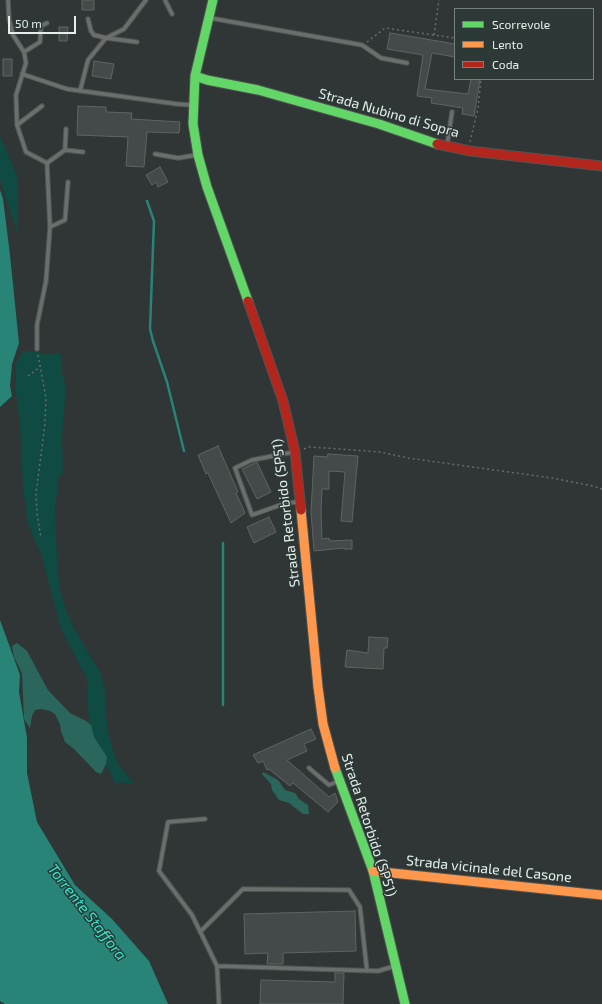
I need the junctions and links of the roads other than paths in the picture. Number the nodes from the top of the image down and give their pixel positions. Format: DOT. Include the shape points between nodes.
graph roads {
  1 [pos="8,0"];
  2 [pos="146,0"];
  3 [pos="165,0"];
  4 [pos="213,0"];
  5 [pos="172,14"];
  6 [pos="209,18"];
  7 [pos="88,19"];
  8 [pos="47,23"];
  9 [pos="106,38"];
  10 [pos="137,42"];
  11 [pos="24,52"];
  12 [pos="407,63"];
  13 [pos="22,74"];
  14 [pos="195,76"];
  15 [pos="80,91"];
  16 [pos="192,105"];
  17 [pos="42,106"];
  18 [pos="452,112"];
  19 [pos="17,125"];
  20 [pos="66,129"];
  21 [pos="447,147"];
  22 [pos="65,150"];
  23 [pos="83,152"];
  24 [pos="154,154"];
  25 [pos="198,155"];
  26 [pos="47,162"];
  27 [pos="602,166"];
  28 [pos="68,182"];
  29 [pos="50,227"];
  30 [pos="37,349"];
  31 [pos="295,452"];
  32 [pos="301,502"];
  33 [pos="309,768"];
  34 [pos="340,781"];
  35 [pos="205,819"];
  36 [pos="373,871"];
  37 [pos="602,895"];
  38 [pos="200,932"];
  39 [pos="217,966"];
  40 [pos="396,966"];
  41 [pos="367,971"];
  42 [pos="219,1004"];
  43 [pos="405,1004"];
  1 -- 11 [label="lane" via="13,35"];
  2 -- 9 [label="lane" via="124,29"];
  3 -- 5 [label="lane"];
  4 -- 6 [label="street, Strada Retorbido (SP51)"];
  6 -- 12 [label="lane" via="362,45 381,58"];
  6 -- 14 [label="street, Strada Retorbido (SP51)"];
  7 -- 9 [label="lane" via="94,36"];
  8 -- 11 [label="lane" via="41,26 40,42"];
  9 -- 10 [label="lane"];
  9 -- 15 [label="lane" via="88,60"];
  11 -- 13 [label="lane" via="26,63"];
  13 -- 15 [label="lane"];
  13 -- 19 [label="lane" via="16,95"];
  14 -- 16 [label="street, Strada Retorbido (SP51)"];
  14 -- 21 [label="street, Strada Nubino di Sopra" via="258,90 372,122"];
  15 -- 16 [label="lane"];
  16 -- 25 [label="street, Strada Retorbido (SP51)"];
  17 -- 19 [label="lane"];
  18 -- 21 [label="lane"];
  19 -- 26 [label="lane" via="26,152"];
  20 -- 22 [label="lane"];
  21 -- 27 [label="street, Strada Nubino di Sopra"];
  22 -- 23 [label="lane"];
  22 -- 26 [label="lane"];
  24 -- 25 [label="lane" via="178,158"];
  25 -- 31 [label="street, Strada Retorbido (SP51)" via="283,402"];
  26 -- 29 [label="lane"];
  28 -- 29 [label="lane" via="65,220"];
  29 -- 30 [label="lane" via="46,281 37,325"];
  31 -- 32 [label="street, Strada Retorbido (SP51)"];
  31 -- 32 [label="lane" via="252,460 235,468 252,514 286,503"];
  32 -- 34 [label="street, Strada Retorbido (SP51)" via="323,724"];
  33 -- 34 [label="lane" via="329,784"];
  34 -- 36 [label="street, Strada Retorbido (SP51)"];
  35 -- 38 [label="lane" via="168,822 159,871 192,916"];
  36 -- 37 [label="street, Strada vicinale del Casone"];
  36 -- 40 [label="street, Strada Retorbido (SP51)"];
  38 -- 39 [label="lane"];
  38 -- 41 [label="lane" via="243,889 349,890 360,907"];
  39 -- 41 [label="lane"];
  39 -- 42 [label="lane"];
  40 -- 41 [label="lane"];
  40 -- 43 [label="street, Strada Retorbido (SP51)"];
}
